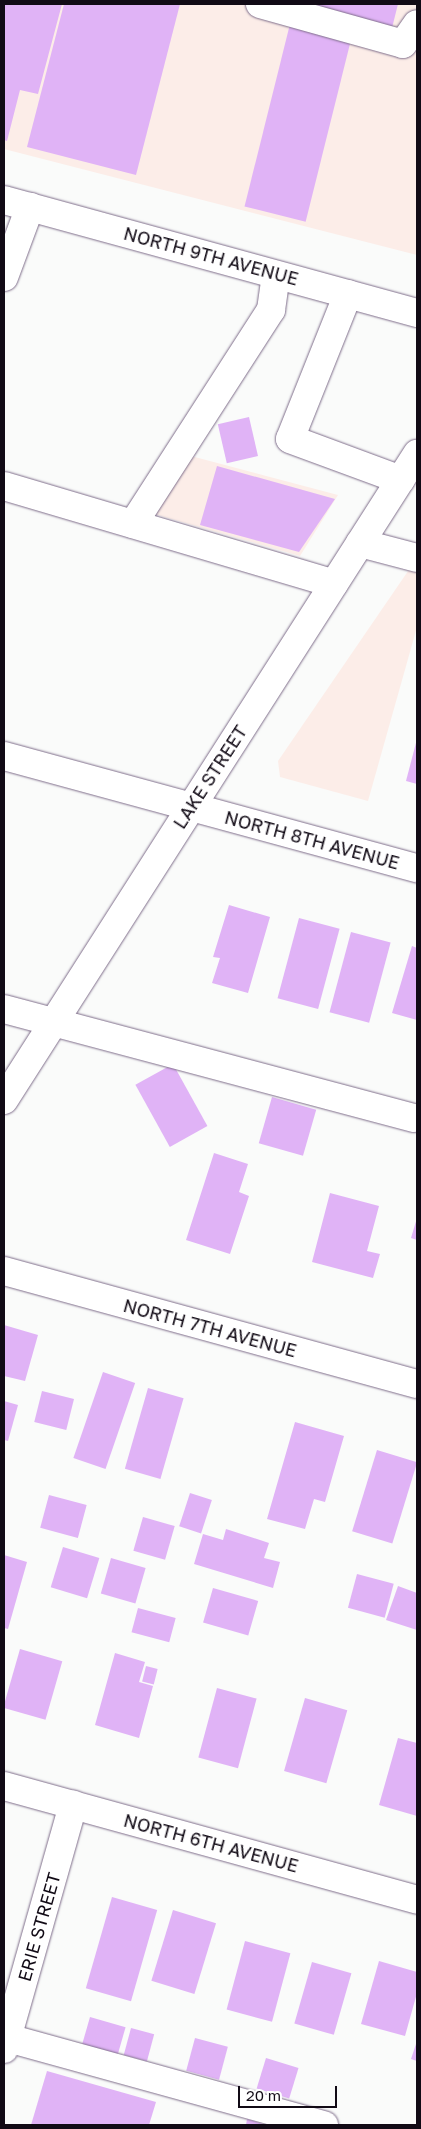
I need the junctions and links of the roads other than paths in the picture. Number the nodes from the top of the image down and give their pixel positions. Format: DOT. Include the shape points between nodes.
graph roads {
  1 [pos="260,4"];
  2 [pos="417,24"];
  3 [pos="4,200"];
  4 [pos="30,207"];
  5 [pos="276,274"];
  6 [pos="4,277"];
  7 [pos="348,294"];
  8 [pos="417,313"];
  9 [pos="417,454"];
  10 [pos="401,480"];
  11 [pos="4,486"];
  12 [pos="133,524"];
  13 [pos="360,543"];
  14 [pos="417,558"];
  15 [pos="334,584"];
  16 [pos="4,756"];
  17 [pos="191,807"];
  18 [pos="417,868"];
  19 [pos="4,1009"];
  20 [pos="53,1023"];
  21 [pos="4,1100"];
  22 [pos="414,1118"];
  23 [pos="4,1271"];
  24 [pos="417,1384"];
  25 [pos="4,1786"];
  26 [pos="73,1805"];
  27 [pos="417,1900"];
  28 [pos="5,2041"];
  29 [pos="324,2125"];
  1 -- 2 [label="street" via="403,44"];
  3 -- 4 [label="street, NORTH 9TH AVENUE"];
  4 -- 5 [label="street, NORTH 9TH AVENUE"];
  4 -- 6 [label="street"];
  5 -- 7 [label="street, NORTH 9TH AVENUE"];
  5 -- 12 [label="street" via="271,310"];
  7 -- 8 [label="street, NORTH 9TH AVENUE"];
  7 -- 10 [label="street" via="290,439"];
  9 -- 10 [label="street, LAKE STREET"];
  10 -- 13 [label="street, LAKE STREET"];
  11 -- 12 [label="street"];
  12 -- 15 [label="street"];
  13 -- 14 [label="street"];
  13 -- 15 [label="street, LAKE STREET"];
  15 -- 17 [label="street, LAKE STREET"];
  16 -- 17 [label="street, NORTH 8TH AVENUE"];
  17 -- 18 [label="street, NORTH 8TH AVENUE"];
  17 -- 20 [label="street, LAKE STREET"];
  19 -- 20 [label="street"];
  20 -- 21 [label="street, LAKE STREET"];
  20 -- 22 [label="street"];
  23 -- 24 [label="street, NORTH 7TH AVENUE"];
  25 -- 26 [label="street, NORTH 6TH AVENUE"];
  26 -- 27 [label="street, NORTH 6TH AVENUE"];
  26 -- 28 [label="street, ERIE STREET"];
  28 -- 29 [label="street"];
}
